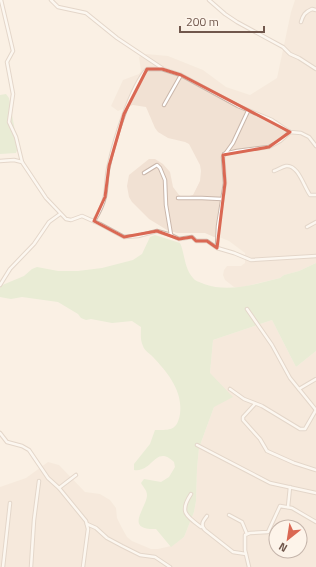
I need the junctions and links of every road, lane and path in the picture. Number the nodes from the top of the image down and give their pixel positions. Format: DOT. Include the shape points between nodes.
graph roads {
  1 [pos="1,0"];
  2 [pos="51,0"];
  3 [pos="209,0"];
  4 [pos="316,10"];
  5 [pos="301,22"];
  6 [pos="162,68"];
  7 [pos="316,69"];
  8 [pos="181,75"];
  9 [pos="164,105"];
  10 [pos="248,111"];
  11 [pos="290,132"];
  12 [pos="316,146"];
  13 [pos="224,154"];
  14 [pos="0,161"];
  15 [pos="22,162"];
  16 [pos="274,171"];
  17 [pos="144,173"];
  18 [pos="316,195"];
  19 [pos="178,198"];
  20 [pos="222,199"];
  21 [pos="60,214"];
  22 [pos="94,221"];
  23 [pos="316,222"];
  24 [pos="307,227"];
  25 [pos="171,235"];
  26 [pos="217,248"];
  27 [pos="316,256"];
  28 [pos="0,285"];
  29 [pos="247,309"];
  30 [pos="316,379"];
  31 [pos="230,389"];
  32 [pos="299,389"];
  33 [pos="255,404"];
  34 [pos="316,410"];
  35 [pos="0,433"];
  36 [pos="197,445"];
  37 [pos="316,470"];
  38 [pos="76,475"];
  39 [pos="40,481"];
  40 [pos="290,487"];
  41 [pos="59,488"];
  42 [pos="316,493"];
  43 [pos="191,494"];
  44 [pos="10,503"];
  45 [pos="288,507"];
  46 [pos="229,515"];
  47 [pos="207,516"];
  48 [pos="316,522"];
  49 [pos="87,524"];
  50 [pos="202,527"];
  51 [pos="247,534"];
  52 [pos="246,554"];
  53 [pos="2,559"];
  54 [pos="3,567"];
  55 [pos="31,567"];
  56 [pos="83,567"];
  57 [pos="170,567"];
  58 [pos="249,567"];
  1 -- 15 [label="street" via="13,51 7,62 13,94 9,122 16,136"];
  2 -- 6 [label="street" via="58,7 86,13 117,38"];
  3 -- 7 [label="street" via="237,22 283,47"];
  4 -- 5 [label="street" via="308,10"];
  6 -- 8 [label="street"];
  6 -- 22 [label="street" via="147,69 135,87 108,166 105,197"];
  8 -- 9 [label="street"];
  8 -- 10 [label="street"];
  10 -- 11 [label="street" via="272,120"];
  10 -- 13 [label="street" via="233,143"];
  11 -- 12 [label="street" via="309,137"];
  11 -- 13 [label="street" via="269,147"];
  13 -- 20 [label="street" via="225,183"];
  14 -- 15 [label="street"];
  15 -- 21 [label="street"];
  16 -- 18 [label="street" via="286,166 291,167 310,195"];
  17 -- 25 [label="street" via="157,166 160,168 165,180"];
  19 -- 20 [label="street"];
  20 -- 26 [label="street"];
  21 -- 22 [label="street" via="66,219 82,216"];
  21 -- 28 [label="street" via="49,222"];
  22 -- 25 [label="street" via="124,237 157,231"];
  23 -- 24 [label="street"];
  25 -- 26 [label="street" via="179,239 192,237 207,241"];
  26 -- 27 [label="street" via="251,260"];
  29 -- 32 [label="street"];
  30 -- 32 [label="street"];
  31 -- 33 [label="street"];
  32 -- 34 [label="street"];
  33 -- 34 [label="street" via="302,430"];
  33 -- 37 [label="street" via="243,420 267,451"];
  35 -- 41 [label="street" via="7,442 29,450 48,478"];
  36 -- 40 [label="street" via="256,477"];
  38 -- 41 [label="street"];
  39 -- 55 [label="street"];
  40 -- 42 [label="street"];
  40 -- 45 [label="street"];
  41 -- 49 [label="street"];
  43 -- 50 [label="street" via="185,511 190,519"];
  44 -- 53 [label="street"];
  45 -- 48 [label="street"];
  45 -- 51 [label="street" via="279,508 268,532"];
  46 -- 51 [label="street" via="242,522"];
  47 -- 50 [label="street"];
  49 -- 56 [label="street"];
  49 -- 57 [label="street" via="122,546 140,555 155,558"];
  50 -- 52 [label="street" via="233,552"];
  51 -- 52 [label="street" via="244,540"];
  52 -- 58 [label="street"];
  53 -- 54 [label="street"];
}
